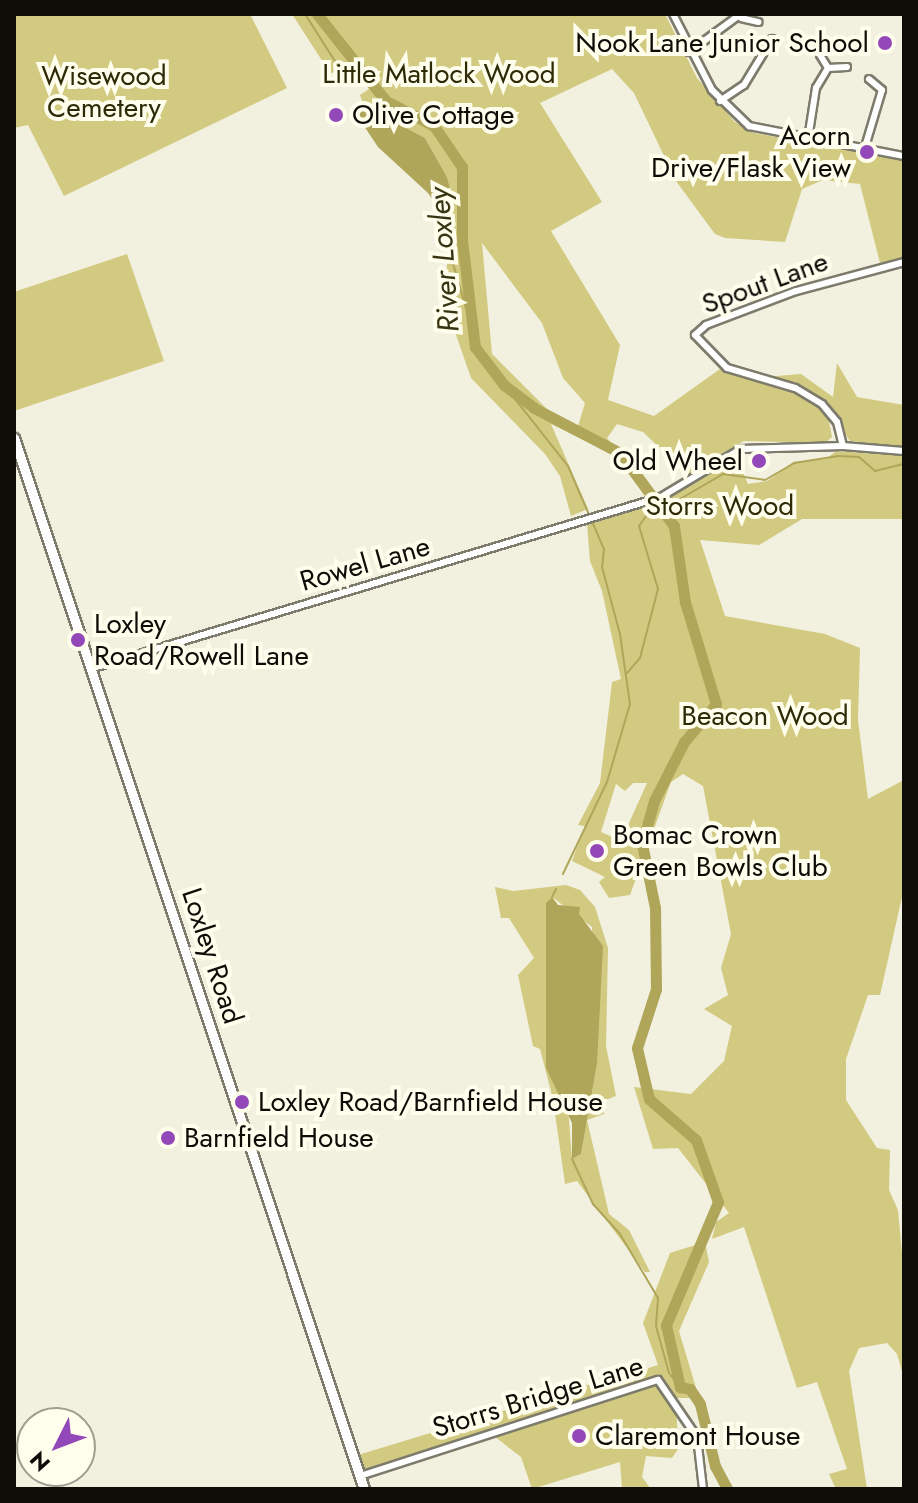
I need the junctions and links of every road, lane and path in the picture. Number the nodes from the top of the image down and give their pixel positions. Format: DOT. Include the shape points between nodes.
graph roads {
  1 [pos="673,14"];
  2 [pos="741,16"];
  3 [pos="759,22"];
  4 [pos="772,39"];
  5 [pos="689,52"];
  6 [pos="820,55"];
  7 [pos="847,67"];
  8 [pos="828,68"];
  9 [pos="869,79"];
  10 [pos="720,101"];
  11 [pos="808,139"];
  12 [pos="865,147"];
  13 [pos="904,156"];
  14 [pos="904,262"];
  15 [pos="14,438"];
  16 [pos="843,446"];
  17 [pos="904,451"];
  18 [pos="93,668"];
  19 [pos="360,1476"];
  20 [pos="364,1489"];
  21 [pos="703,1489"];
  1 -- 5 [label="street"];
  2 -- 3 [label="street"];
  2 -- 5 [label="street"];
  4 -- 10 [label="street" via="744,85"];
  5 -- 10 [label="street"];
  6 -- 8 [label="street"];
  7 -- 8 [label="street"];
  8 -- 11 [label="street" via="815,94"];
  9 -- 12 [label="street" via="882,90"];
  10 -- 11 [label="street" via="749,126"];
  11 -- 12 [label="street"];
  12 -- 13 [label="street"];
  14 -- 16 [label="street, Spout Lane" via="796,291 706,325 695,335 727,368 795,388 822,404 837,422"];
  15 -- 18 [label="main road, Loxley Road"];
  16 -- 17 [label="street"];
  16 -- 18 [label="street, Rowel Lane" via="741,449 661,497"];
  18 -- 19 [label="main road, Loxley Road"];
  19 -- 20 [label="main road, Loxley Road"];
  19 -- 21 [label="street, Storrs Bridge Lane" via="658,1380 697,1437"];
}
